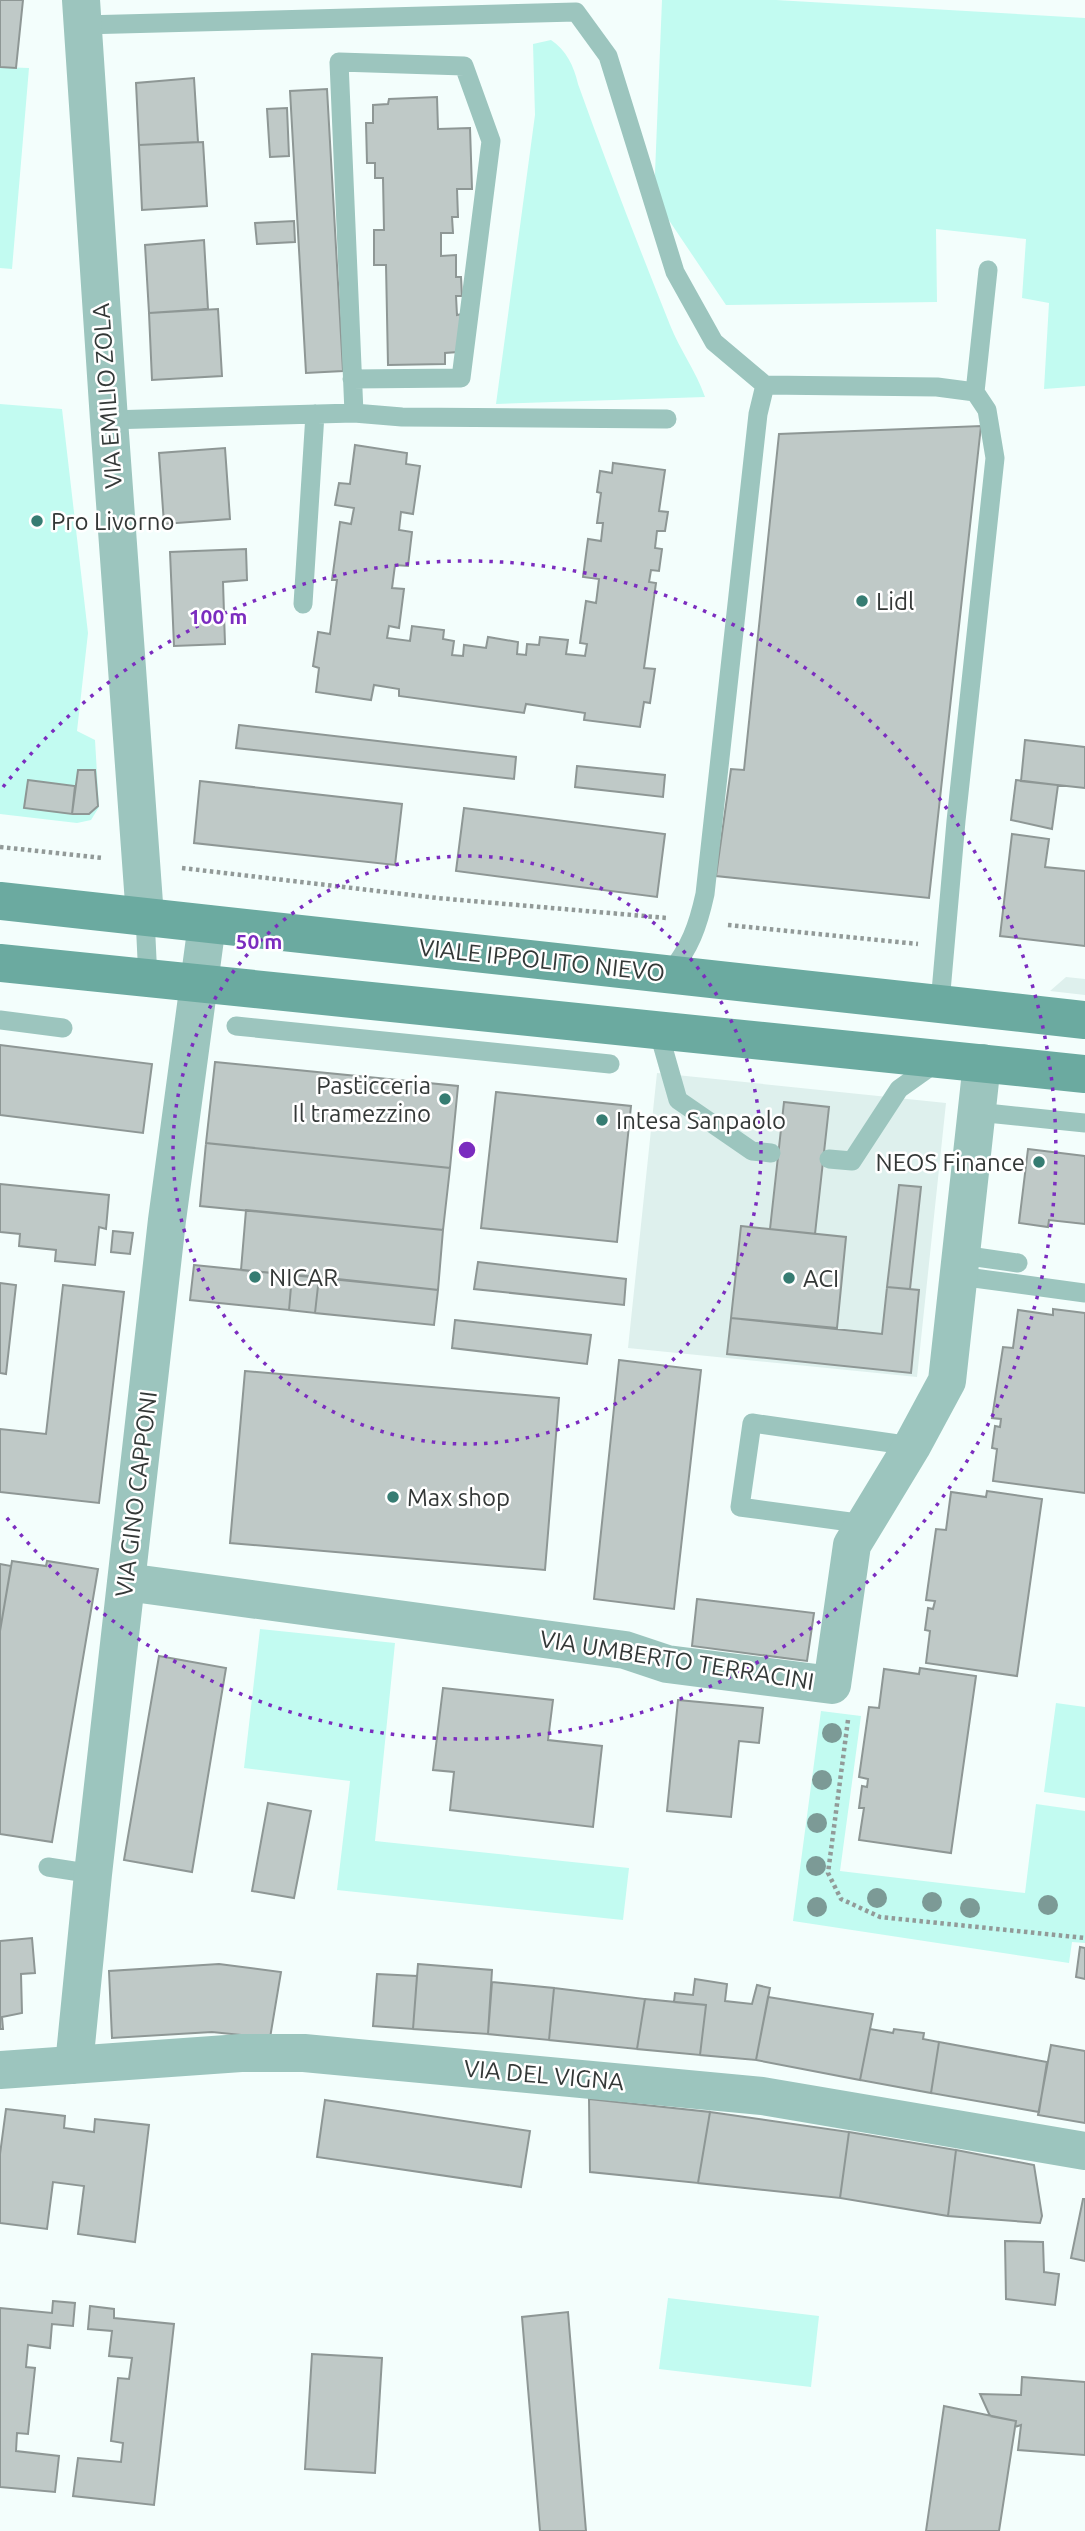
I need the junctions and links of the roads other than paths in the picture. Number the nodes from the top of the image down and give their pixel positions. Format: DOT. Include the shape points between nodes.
graph roads {
  1 [pos="81,13"];
  2 [pos="988,271"];
  3 [pos="352,379"];
  4 [pos="765,385"];
  5 [pos="975,392"];
  6 [pos="354,413"];
  7 [pos="315,414"];
  8 [pos="667,419"];
  9 [pos="109,420"];
  10 [pos="303,604"];
  11 [pos="0,901"];
  12 [pos="145,917"];
  13 [pos="207,924"];
  14 [pos="0,963"];
  15 [pos="669,974"];
  16 [pos="148,979"];
  17 [pos="198,985"];
  18 [pos="940,1003"];
  19 [pos="0,1020"];
  20 [pos="1085,1020"];
  21 [pos="236,1026"];
  22 [pos="63,1028"];
  23 [pos="658,1030"];
  24 [pos="943,1058"];
  25 [pos="982,1063"];
  26 [pos="610,1064"];
  27 [pos="1085,1074"];
  28 [pos="977,1112"];
  29 [pos="1085,1123"];
  30 [pos="771,1153"];
  31 [pos="829,1159"];
  32 [pos="1018,1263"];
  33 [pos="960,1265"];
  34 [pos="1085,1293"];
  35 [pos="912,1446"];
  36 [pos="865,1524"];
  37 [pos="126,1583"];
  38 [pos="48,1867"];
  39 [pos="93,1874"];
  40 [pos="74,2065"];
  41 [pos="0,2070"];
  42 [pos="1085,2151"];
  1 -- 4 [label="lane" via="576,12 608,56 676,272 714,342"];
  1 -- 9 [label="street, VIA EMILIO ZOLA"];
  2 -- 5 [label="lane"];
  3 -- 3 [label="lane" via="338,62 464,65 491,141 461,378"];
  3 -- 6 [label="lane"];
  4 -- 5 [label="lane" via="937,387"];
  4 -- 15 [label="lane" via="758,414 705,894 686,953"];
  5 -- 18 [label="lane" via="987,410 995,458"];
  6 -- 7 [label="lane"];
  6 -- 8 [label="lane"];
  7 -- 9 [label="lane"];
  7 -- 10 [label="lane"];
  9 -- 12 [label="street, VIA EMILIO ZOLA"];
  11 -- 12 [label="main road, VIALE IPPOLITO NIEVO"];
  12 -- 13 [label="main road, VIALE IPPOLITO NIEVO"];
  12 -- 16 [label="lane"];
  13 -- 15 [label="main road, VIALE IPPOLITO NIEVO"];
  13 -- 17 [label="street, VIA GINO CAPPONI"];
  14 -- 16 [label="main road"];
  15 -- 18 [label="main road, VIALE IPPOLITO NIEVO"];
  16 -- 17 [label="main road"];
  17 -- 23 [label="main road"];
  17 -- 37 [label="street, VIA GINO CAPPONI"];
  18 -- 20 [label="main road, VIALE IPPOLITO NIEVO"];
  19 -- 22 [label="lane"];
  21 -- 26 [label="lane"];
  23 -- 24 [label="main road"];
  23 -- 30 [label="lane" via="678,1100 752,1151"];
  24 -- 25 [label="main road"];
  24 -- 31 [label="lane" via="899,1089 852,1161"];
  25 -- 27 [label="main road"];
  25 -- 28 [label="street, VIA UMBERTO TERRACINI"];
  28 -- 29 [label="lane"];
  28 -- 33 [label="street, VIA UMBERTO TERRACINI"];
  32 -- 33 [label="lane"];
  33 -- 34 [label="lane"];
  33 -- 35 [label="street, VIA UMBERTO TERRACINI" via="947,1381"];
  35 -- 36 [label="street, VIA UMBERTO TERRACINI"];
  35 -- 36 [label="lane" via="752,1423 740,1507"];
  36 -- 37 [label="street, VIA UMBERTO TERRACINI" via="852,1545 832,1685 667,1664 625,1650"];
  37 -- 39 [label="street, VIA GINO CAPPONI"];
  38 -- 39 [label="lane"];
  39 -- 40 [label="street, VIA GINO CAPPONI"];
  40 -- 41 [label="street, VIA DEL VIGNA"];
  40 -- 42 [label="street, VIA DEL VIGNA" via="304,2053 762,2096"];
}
